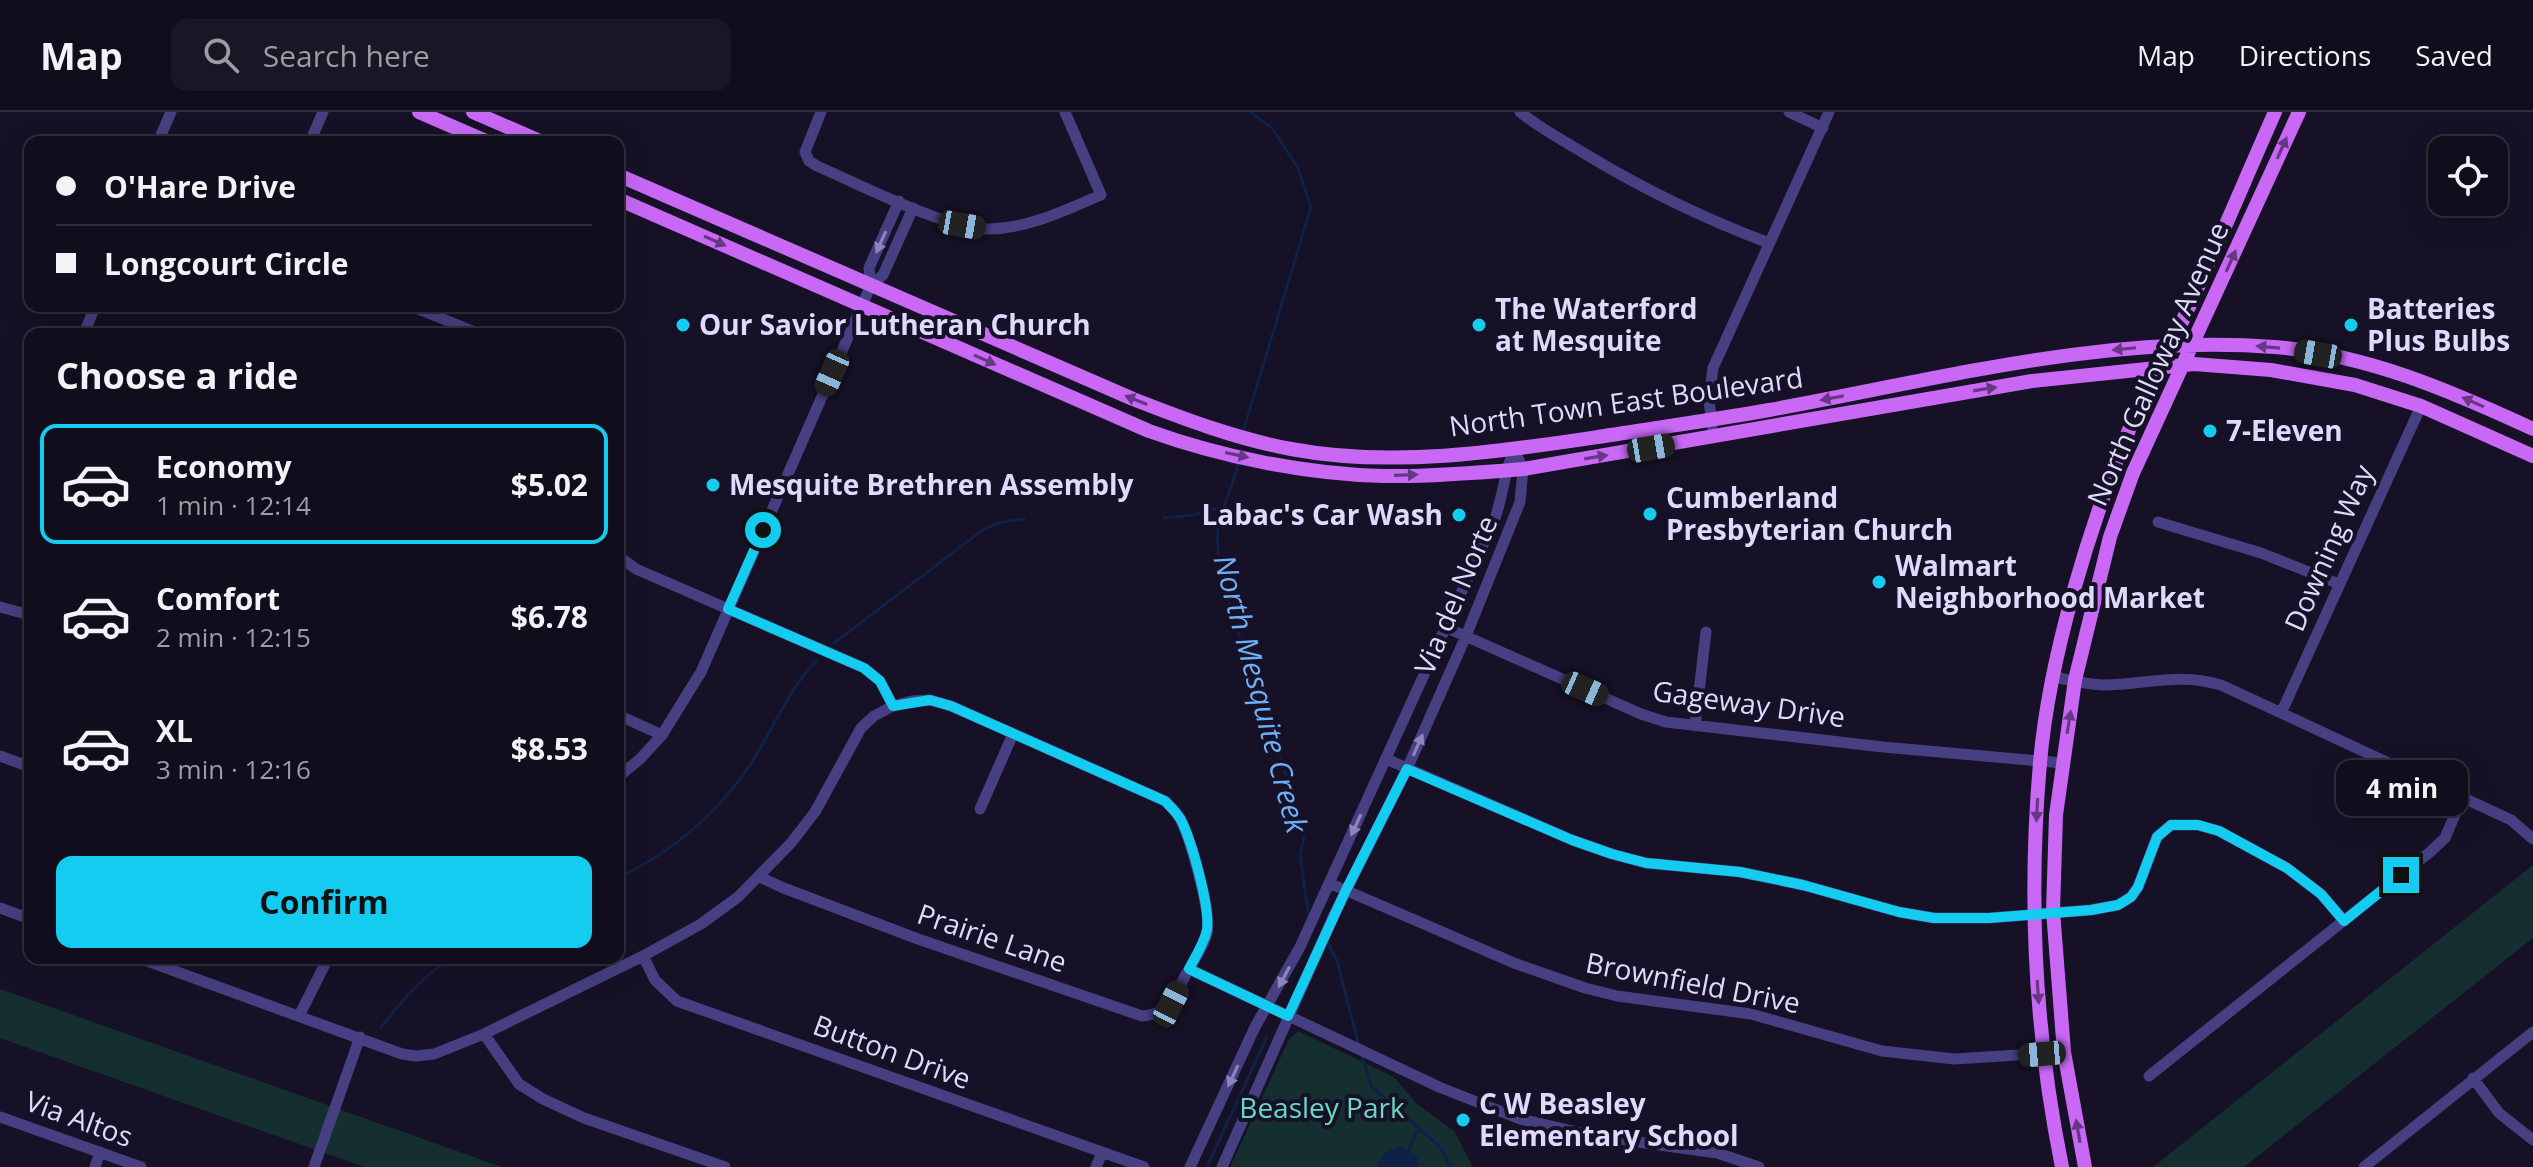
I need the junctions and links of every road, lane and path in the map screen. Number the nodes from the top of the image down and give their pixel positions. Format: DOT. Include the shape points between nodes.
graph roads {
  1 [pos="171,112"];
  2 [pos="323,112"];
  3 [pos="419,112"];
  4 [pos="473,112"];
  5 [pos="821,112"];
  6 [pos="1065,112"];
  7 [pos="1520,112"];
  8 [pos="1789,112"];
  9 [pos="1829,112"];
  10 [pos="2275,112"];
  11 [pos="2299,112"];
  12 [pos="447,117"];
  13 [pos="1823,128"];
  14 [pos="161,136"];
  15 [pos="313,136"];
  16 [pos="478,136"];
  17 [pos="528,136"];
  18 [pos="2247,177"];
  19 [pos="624,178"];
  20 [pos="2266,185"];
  21 [pos="899,201"];
  22 [pos="624,202"];
  23 [pos="693,207"];
  24 [pos="913,208"];
  25 [pos="684,228"];
  26 [pos="1769,243"];
  27 [pos="871,285"];
  28 [pos="862,306"];
  29 [pos="426,312"];
  30 [pos="465,328"];
  31 [pos="2170,344"];
  32 [pos="2194,345"];
  33 [pos="2342,358"];
  34 [pos="2015,364"];
  35 [pos="2183,364"];
  36 [pos="2158,368"];
  37 [pos="2339,380"];
  38 [pos="1908,382"];
  39 [pos="2018,384"];
  40 [pos="1912,401"];
  41 [pos="2421,406"];
  42 [pos="1711,419"];
  43 [pos="2526,426"];
  44 [pos="1715,438"];
  45 [pos="2510,446"];
  46 [pos="1514,449"];
  47 [pos="1345,455"];
  48 [pos="2533,456"];
  49 [pos="1523,469"];
  50 [pos="1505,470"];
  51 [pos="1347,474"];
  52 [pos="2158,522"];
  53 [pos="2094,527"];
  54 [pos="2112,532"];
  55 [pos="624,560"];
  56 [pos="2339,584"];
  57 [pos="0,607"];
  58 [pos="728,609"];
  59 [pos="24,613"];
  60 [pos="1445,627"];
  61 [pos="1706,632"];
  62 [pos="1466,636"];
  63 [pos="2054,677"];
  64 [pos="2075,680"];
  65 [pos="893,706"];
  66 [pos="2282,711"];
  67 [pos="624,718"];
  68 [pos="1695,726"];
  69 [pos="1013,734"];
  70 [pos="662,735"];
  71 [pos="0,756"];
  72 [pos="1386,759"];
  73 [pos="2040,761"];
  74 [pos="2063,763"];
  75 [pos="24,765"];
  76 [pos="1407,769"];
  77 [pos="624,772"];
  78 [pos="2462,798"];
  79 [pos="980,809"];
  80 [pos="2533,839"];
  81 [pos="760,877"];
  82 [pos="1329,883"];
  83 [pos="1346,890"];
  84 [pos="0,908"];
  85 [pos="2053,911"];
  86 [pos="2033,914"];
  87 [pos="24,917"];
  88 [pos="2344,921"];
  89 [pos="643,956"];
  90 [pos="156,964"];
  91 [pos="325,964"];
  92 [pos="1189,969"];
  93 [pos="1267,1006"];
  94 [pos="299,1016"];
  95 [pos="1288,1016"];
  96 [pos="2533,1032"];
  97 [pos="484,1034"];
  98 [pos="360,1037"];
  99 [pos="2064,1052"];
  100 [pos="2042,1054"];
  101 [pos="2149,1076"];
  102 [pos="2473,1078"];
  103 [pos="0,1117"];
  104 [pos="2533,1140"];
  105 [pos="100,1152"];
  106 [pos="1102,1153"];
  107 [pos="95,1167"];
  108 [pos="141,1167"];
  109 [pos="314,1167"];
  110 [pos="725,1167"];
  111 [pos="1096,1167"];
  112 [pos="1144,1167"];
  113 [pos="1190,1167"];
  114 [pos="1222,1167"];
  115 [pos="1759,1167"];
  116 [pos="2062,1167"];
  117 [pos="2085,1167"];
  118 [pos="2364,1167"];
  1 -- 14 [label="street"];
  2 -- 15 [label="street"];
  3 -- 12 [label="main road"];
  4 -- 17 [label="main road"];
  5 -- 21 [label="street" via="805,152 809,161"];
  6 -- 24 [label="street" via="1101,195 1043,219 987,229"];
  7 -- 26 [label="street" via="1625,177 1715,223"];
  8 -- 13 [label="street"];
  9 -- 13 [label="street"];
  10 -- 18 [label="main road, North Galloway Avenue"];
  20 -- 11 [label="main road, North Galloway Avenue, one-way"];
  12 -- 16 [label="main road"];
  13 -- 26 [label="street"];
  18 -- 20 [label="main road"];
  18 -- 31 [label="main road, North Galloway Avenue"];
  19 -- 23 [label="main road, North Town East Boulevard"];
  32 -- 20 [label="main road, North Galloway Avenue, one-way"];
  21 -- 24 [label="street"];
  21 -- 27 [label="street, one-way" via="869,268"];
  22 -- 25 [label="main road, North Town East Boulevard"];
  23 -- 25 [label="main road"];
  23 -- 27 [label="main road, North Town East Boulevard"];
  24 -- 27 [label="street" via="883,275"];
  25 -- 28 [label="main road, North Town East Boulevard, one-way"];
  26 -- 42 [label="street" via="1713,368"];
  27 -- 28 [label="street"];
  47 -- 27 [label="main road, North Town East Boulevard, one-way" via="1277,446 1209,428"];
  28 -- 51 [label="main road, North Town East Boulevard, one-way" via="1149,431 1200,448"];
  28 -- 58 [label="street"];
  29 -- 30 [label="street"];
  31 -- 32 [label="main road, North Town East Boulevard"];
  31 -- 34 [label="main road, North Town East Boulevard, one-way"];
  31 -- 36 [label="main road, North Galloway Avenue"];
  33 -- 32 [label="main road, North Town East Boulevard, one-way" via="2273,347"];
  32 -- 35 [label="main road, North Galloway Avenue"];
  33 -- 37 [label="main road"];
  43 -- 33 [label="main road, North Town East Boulevard, one-way" via="2429,383"];
  34 -- 38 [label="main road, North Town East Boulevard"];
  34 -- 39 [label="main road"];
  35 -- 36 [label="main road, North Town East Boulevard"];
  35 -- 37 [label="main road, North Town East Boulevard"];
  35 -- 54 [label="main road, North Galloway Avenue"];
  36 -- 39 [label="main road, North Town East Boulevard"];
  36 -- 53 [label="main road, North Galloway Avenue" via="2131,424"];
  37 -- 41 [label="main road, North Town East Boulevard"];
  38 -- 40 [label="main road"];
  38 -- 42 [label="main road, North Town East Boulevard, one-way"];
  40 -- 39 [label="main road, North Town East Boulevard, one-way"];
  40 -- 44 [label="main road, North Town East Boulevard"];
  41 -- 45 [label="main road, North Town East Boulevard"];
  41 -- 56 [label="street, Downing Way"];
  42 -- 44 [label="street"];
  42 -- 46 [label="main road, North Town East Boulevard"];
  43 -- 45 [label="main road"];
  49 -- 44 [label="main road, North Town East Boulevard, one-way"];
  45 -- 48 [label="main road, North Town East Boulevard"];
  46 -- 47 [label="main road, North Town East Boulevard"];
  46 -- 49 [label="street"];
  46 -- 50 [label="street, Via del Norte"];
  47 -- 51 [label="main road"];
  49 -- 50 [label="main road, North Town East Boulevard"];
  49 -- 62 [label="street, Via del Norte" via="1520,502"];
  51 -- 50 [label="main road, North Town East Boulevard, one-way"];
  50 -- 60 [label="street, Via del Norte" via="1494,521"];
  52 -- 56 [label="street" via="2261,553"];
  53 -- 54 [label="main road"];
  53 -- 63 [label="main road, North Galloway Avenue"];
  54 -- 64 [label="main road, North Galloway Avenue"];
  55 -- 58 [label="street"];
  56 -- 66 [label="street, Downing Way"];
  57 -- 59 [label="street"];
  58 -- 65 [label="street" via="864,668 880,681"];
  58 -- 70 [label="street" via="701,672"];
  60 -- 62 [label="street, Gageway Drive"];
  60 -- 72 [label="street, Via del Norte"];
  61 -- 68 [label="street"];
  62 -- 68 [label="street, Gageway Drive" via="1641,714"];
  76 -- 62 [label="street, Via del Norte, one-way"];
  63 -- 64 [label="street"];
  63 -- 73 [label="main road, North Galloway Avenue"];
  64 -- 66 [label="street" via="2104,685 2202,679"];
  74 -- 64 [label="main road, North Galloway Avenue, one-way"];
  65 -- 69 [label="street, Prairie Lane" via="930,700"];
  65 -- 81 [label="street" via="861,728 815,812"];
  66 -- 78 [label="street"];
  67 -- 70 [label="street"];
  68 -- 73 [label="street, Gageway Drive"];
  69 -- 79 [label="street"];
  69 -- 92 [label="street, Prairie Lane" via="1154,794 1179,816 1207,920 1207,934"];
  70 -- 77 [label="street"];
  71 -- 75 [label="street"];
  72 -- 76 [label="street"];
  72 -- 82 [label="street, Via del Norte, one-way"];
  73 -- 74 [label="street, Gageway Drive"];
  73 -- 86 [label="main road, North Galloway Avenue, one-way"];
  74 -- 85 [label="main road, North Galloway Avenue"];
  76 -- 83 [label="street, Via del Norte"];
  76 -- 86 [label="street" via="1572,840 1646,863 1740,872 1934,918"];
  78 -- 80 [label="street" via="2511,820"];
  78 -- 88 [label="street" via="2445,838"];
  81 -- 89 [label="street" via="701,924"];
  81 -- 92 [label="street, Prairie Lane" via="918,939 1142,1016 1167,1009"];
  82 -- 83 [label="street, Brownfield Drive"];
  82 -- 93 [label="street, Via del Norte, one-way"];
  83 -- 95 [label="street, Via del Norte"];
  83 -- 100 [label="street, Brownfield Drive" via="1514,963 1617,996 1751,1014 1882,1051 1954,1059"];
  84 -- 87 [label="street"];
  85 -- 86 [label="street"];
  85 -- 88 [label="street" via="2091,910 2131,897 2157,837 2171,825 2188,824 2219,831 2287,868 2321,894"];
  85 -- 99 [label="main road, North Galloway Avenue"];
  86 -- 100 [label="main road, North Galloway Avenue, one-way"];
  88 -- 101 [label="street"];
  89 -- 97 [label="street"];
  89 -- 106 [label="street, Button Drive" via="655,980 677,1001"];
  90 -- 94 [label="street"];
  91 -- 94 [label="street"];
  92 -- 93 [label="street"];
  93 -- 95 [label="street"];
  93 -- 113 [label="street, Via del Norte, one-way"];
  94 -- 98 [label="street"];
  95 -- 114 [label="street, Via del Norte"];
  95 -- 115 [label="street" via="1470,1100 1533,1123 1717,1153"];
  96 -- 102 [label="street"];
  97 -- 98 [label="street" via="416,1056"];
  97 -- 110 [label="street" via="519,1084 543,1099"];
  98 -- 109 [label="street"];
  99 -- 100 [label="street, Brownfield Drive"];
  117 -- 99 [label="main road, North Galloway Avenue, one-way"];
  100 -- 116 [label="main road, North Galloway Avenue"];
  102 -- 104 [label="street" via="2499,1113"];
  102 -- 118 [label="street"];
  103 -- 105 [label="street, Via Altos"];
  105 -- 107 [label="street"];
  105 -- 108 [label="street, Via Altos"];
  106 -- 111 [label="street"];
  106 -- 112 [label="street, Button Drive"];
}
